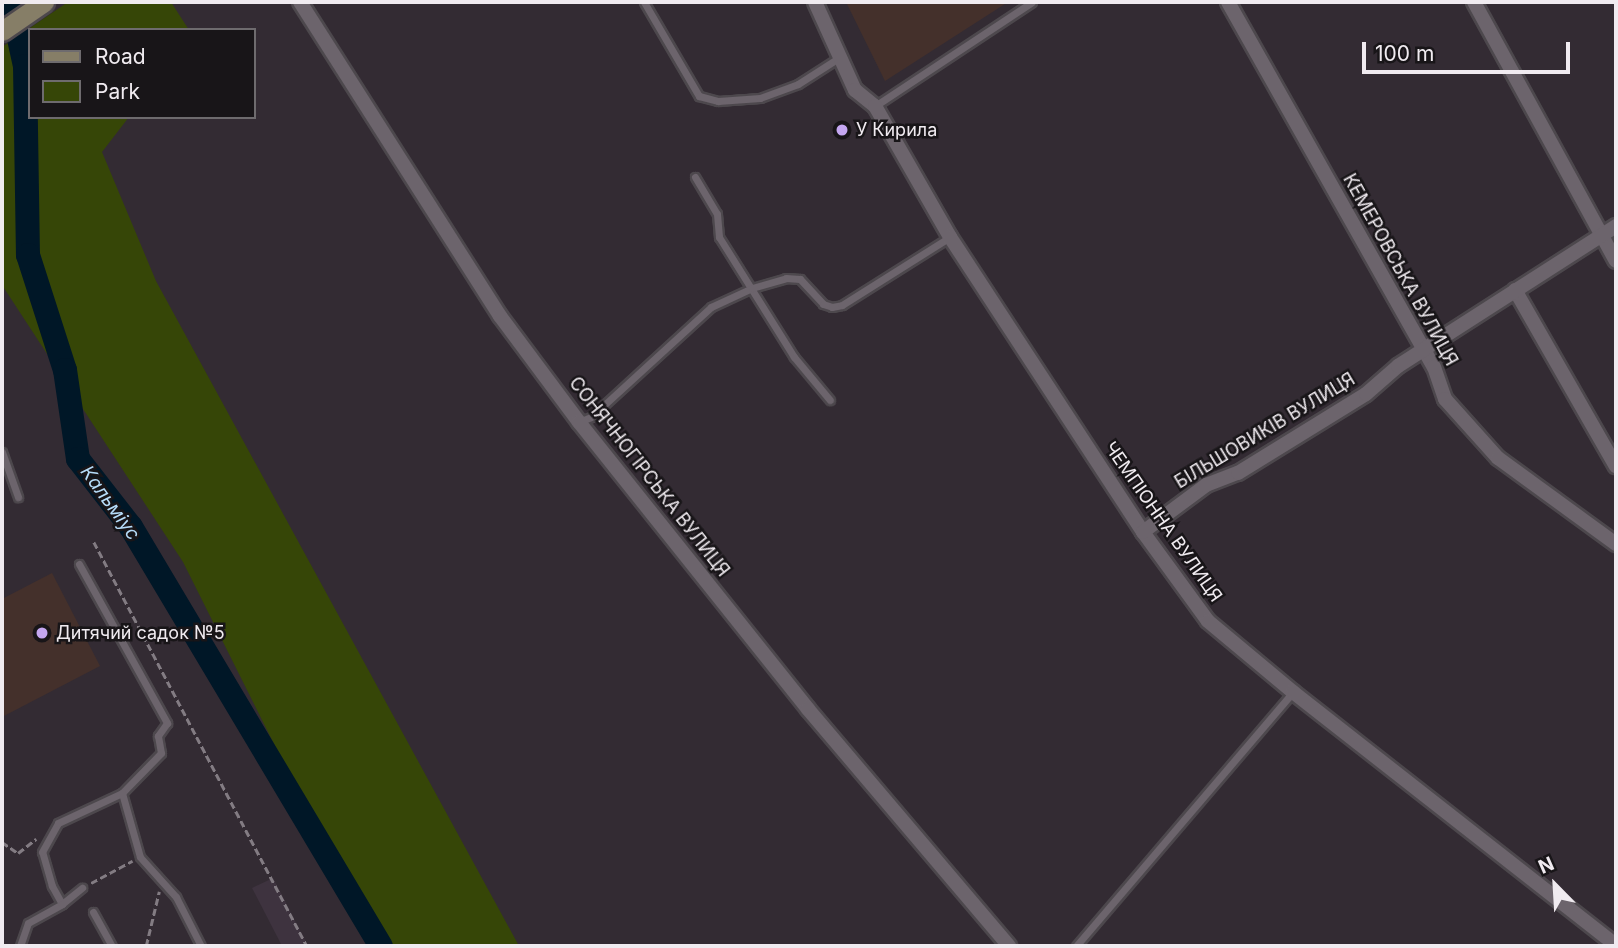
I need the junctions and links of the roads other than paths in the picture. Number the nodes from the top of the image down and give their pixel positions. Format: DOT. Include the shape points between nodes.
graph roads {
  1 [pos="44,2"];
  2 [pos="300,2"];
  3 [pos="644,2"];
  4 [pos="815,2"];
  5 [pos="1032,2"];
  6 [pos="1228,2"];
  7 [pos="1474,2"];
  8 [pos="2,31"];
  9 [pos="840,58"];
  10 [pos="875,106"];
  11 [pos="695,177"];
  12 [pos="1616,226"];
  13 [pos="1602,235"];
  14 [pos="950,237"];
  15 [pos="1616,261"];
  16 [pos="752,288"];
  17 [pos="1515,290"];
  18 [pos="1424,350"];
  19 [pos="830,400"];
  20 [pos="579,422"];
  21 [pos="2,452"];
  22 [pos="1616,466"];
  23 [pos="18,498"];
  24 [pos="1143,531"];
  25 [pos="1616,539"];
  26 [pos="79,564"];
  27 [pos="1293,692"];
  28 [pos="122,793"];
  29 [pos="82,888"];
  30 [pos="62,904"];
  31 [pos="93,912"];
  32 [pos="1616,945"];
  33 [pos="20,946"];
  34 [pos="112,946"];
  35 [pos="201,946"];
  36 [pos="1009,946"];
  37 [pos="1076,946"];
  1 -- 8 [label="main road"];
  2 -- 20 [label="street, СОНЯЧНОГІРСЬКА ВУЛИЦЯ" via="500,316"];
  3 -- 9 [label="lane" via="699,96 718,101 760,98 798,84"];
  4 -- 9 [label="street, ЧЕМПІОННА ВУЛИЦЯ"];
  5 -- 10 [label="lane"];
  6 -- 18 [label="street, КЕМЕРОВСЬКА ВУЛИЦЯ"];
  7 -- 13 [label="street"];
  9 -- 10 [label="street, ЧЕМПІОННА ВУЛИЦЯ" via="855,90"];
  10 -- 14 [label="street, ЧЕМПІОННА ВУЛИЦЯ"];
  11 -- 16 [label="lane" via="718,214 719,237"];
  12 -- 13 [label="street, БІЛЬШОВИКІВ ВУЛИЦЯ"];
  13 -- 15 [label="street"];
  13 -- 17 [label="street, БІЛЬШОВИКІВ ВУЛИЦЯ"];
  14 -- 16 [label="lane" via="842,305 823,304 800,279 786,278"];
  14 -- 24 [label="street, ЧЕМПІОННА ВУЛИЦЯ"];
  16 -- 19 [label="lane" via="794,357"];
  16 -- 20 [label="lane" via="711,307 591,417"];
  17 -- 18 [label="street, БІЛЬШОВИКІВ ВУЛИЦЯ"];
  17 -- 22 [label="street"];
  18 -- 24 [label="street, БІЛЬШОВИКІВ ВУЛИЦЯ" via="1366,394 1238,473 1206,485"];
  18 -- 25 [label="street, КЕМЕРОВСЬКА ВУЛИЦЯ" via="1445,399 1497,458"];
  20 -- 36 [label="street, СОНЯЧНОГІРСЬКА ВУЛИЦЯ" via="808,709"];
  21 -- 23 [label="lane"];
  24 -- 27 [label="street, ЧЕМПІОННА ВУЛИЦЯ" via="1208,621"];
  26 -- 28 [label="lane" via="167,723 158,736 161,753"];
  27 -- 32 [label="street, ЧЕМПІОННА ВУЛИЦЯ"];
  27 -- 37 [label="lane"];
  28 -- 30 [label="lane" via="58,823 42,852"];
  28 -- 35 [label="lane" via="140,857 176,897"];
  29 -- 30 [label="lane"];
  30 -- 33 [label="lane" via="28,923"];
  31 -- 34 [label="lane"];
}
